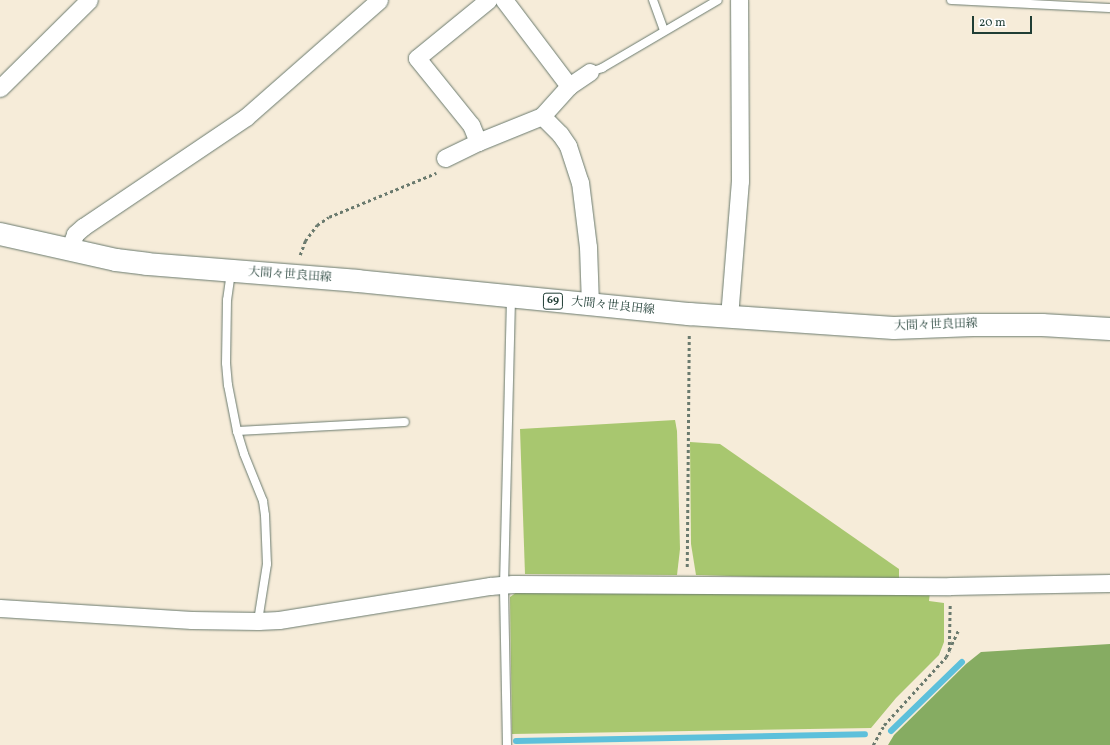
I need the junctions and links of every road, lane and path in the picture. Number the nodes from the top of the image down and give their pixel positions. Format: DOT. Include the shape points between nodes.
graph roads {
  1 [pos="89,0"];
  2 [pos="379,0"];
  3 [pos="488,0"];
  4 [pos="504,0"];
  5 [pos="653,0"];
  6 [pos="718,0"];
  7 [pos="739,0"];
  8 [pos="951,0"];
  9 [pos="1110,8"];
  10 [pos="664,30"];
  11 [pos="590,72"];
  12 [pos="569,86"];
  13 [pos="0,88"];
  14 [pos="542,116"];
  15 [pos="478,142"];
  16 [pos="445,158"];
  17 [pos="0,234"];
  18 [pos="69,250"];
  19 [pos="231,272"];
  20 [pos="296,277"];
  21 [pos="511,295"];
  22 [pos="590,305"];
  23 [pos="689,314"];
  24 [pos="728,317"];
  25 [pos="1110,329"];
  26 [pos="405,422"];
  27 [pos="237,431"];
  28 [pos="1110,583"];
  29 [pos="504,585"];
  30 [pos="688,586"];
  31 [pos="950,601"];
  32 [pos="0,608"];
  33 [pos="258,621"];
  34 [pos="959,629"];
  35 [pos="949,651"];
  36 [pos="507,745"];
  37 [pos="873,745"];
  1 -- 13 [label="street"];
  2 -- 18 [label="street" via="246,117 83,227 75,234"];
  3 -- 15 [label="street" via="417,58 471,125"];
  4 -- 12 [label="street"];
  5 -- 10 [label="lane"];
  6 -- 10 [label="lane"];
  7 -- 24 [label="street" via="740,180"];
  8 -- 9 [label="lane"];
  10 -- 11 [label="lane" via="602,68"];
  11 -- 12 [label="street"];
  12 -- 14 [label="street"];
  14 -- 15 [label="street"];
  14 -- 22 [label="street" via="568,146 580,182 588,240"];
  15 -- 16 [label="street"];
  16 -- 20 [label="path" via="440,171 329,216 317,225 305,241"];
  17 -- 18 [label="main road, 大間々世良田線 / 69"];
  18 -- 19 [label="main road, 大間々世良田線 / 69" via="122,261"];
  19 -- 20 [label="main road, 大間々世良田線 / 69"];
  19 -- 27 [label="lane" via="227,300 226,363"];
  20 -- 21 [label="main road, 大間々世良田線 / 69"];
  21 -- 22 [label="main road, 大間々世良田線 / 69"];
  21 -- 29 [label="lane"];
  22 -- 23 [label="main road, 大間々世良田線 / 69"];
  23 -- 24 [label="main road, 大間々世良田線 / 69"];
  23 -- 30 [label="path" via="686,560"];
  24 -- 25 [label="main road, 大間々世良田線 / 69" via="894,328 1035,325"];
  26 -- 27 [label="lane"];
  27 -- 33 [label="lane" via="263,501 265,515 267,564"];
  28 -- 30 [label="street"];
  29 -- 30 [label="street"];
  29 -- 33 [label="street" via="279,620"];
  29 -- 36 [label="lane"];
  31 -- 35 [label="path"];
  32 -- 33 [label="street" via="192,620"];
  34 -- 35 [label="path"];
  35 -- 37 [label="path" via="884,725"];
}
